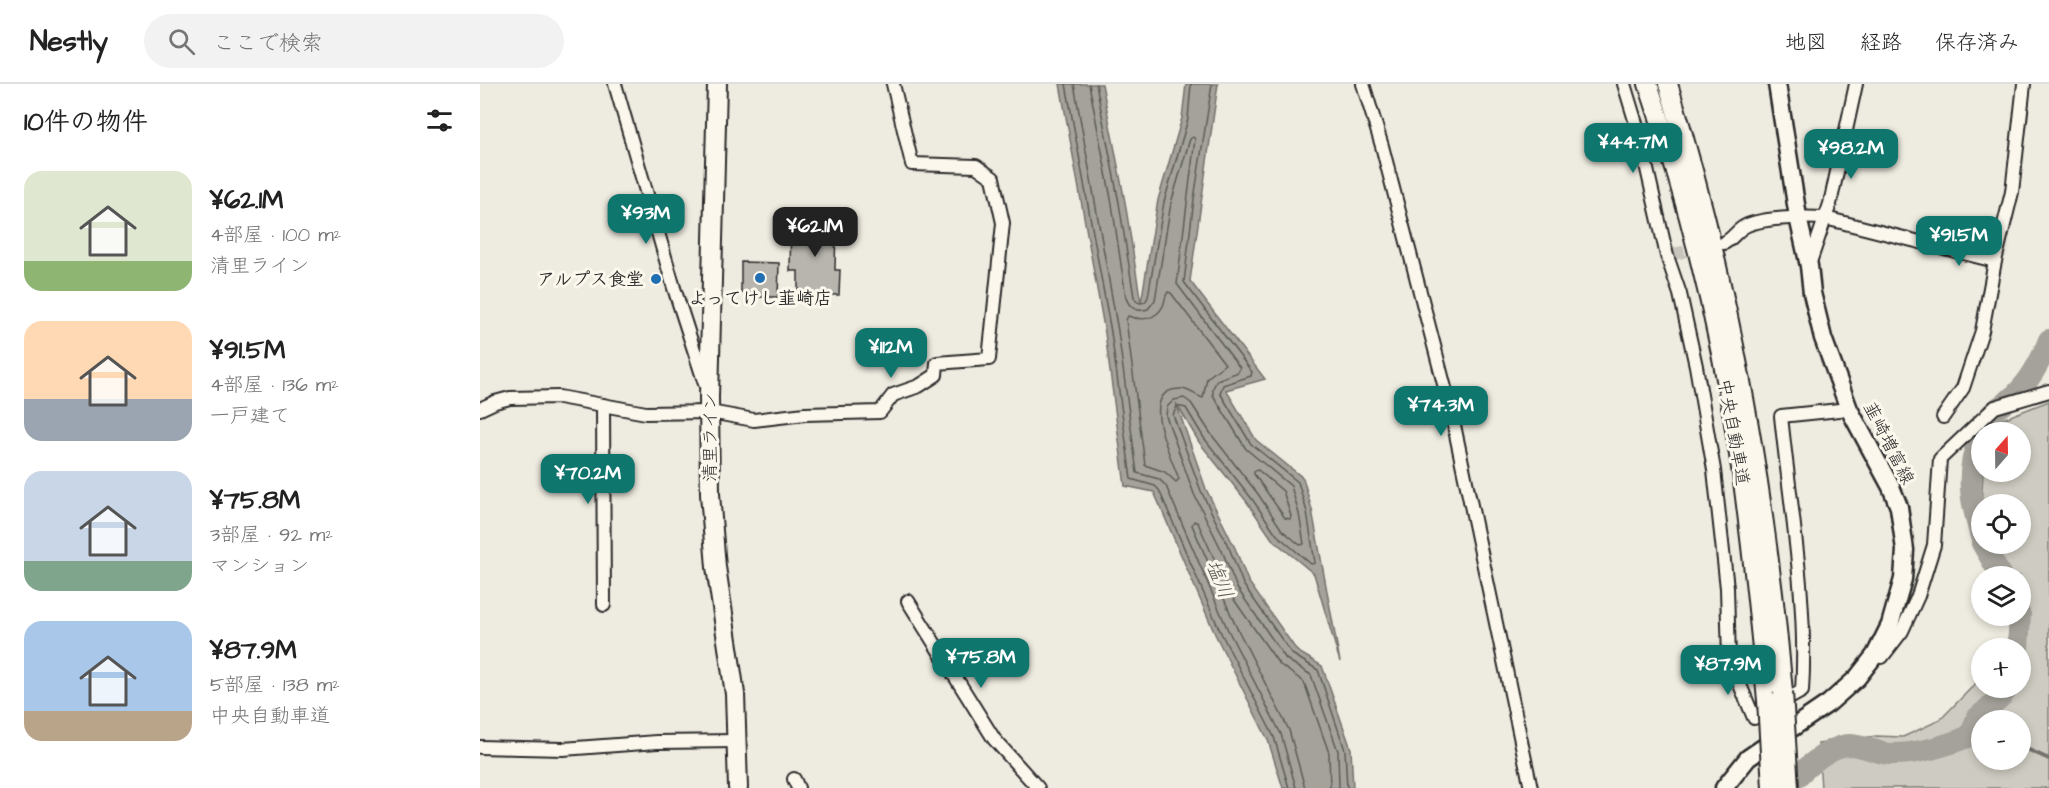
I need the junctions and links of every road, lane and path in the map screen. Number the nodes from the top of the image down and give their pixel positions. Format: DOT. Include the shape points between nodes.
graph roads {
  1 [pos="615,84"];
  2 [pos="717,84"];
  3 [pos="893,84"];
  4 [pos="1363,84"];
  5 [pos="1624,84"];
  6 [pos="1648,84"];
  7 [pos="1668,84"];
  8 [pos="1777,84"];
  9 [pos="1856,84"];
  10 [pos="2025,84"];
  11 [pos="1798,217"];
  12 [pos="1825,218"];
  13 [pos="1724,243"];
  14 [pos="1995,261"];
  15 [pos="1809,267"];
  16 [pos="2049,391"];
  17 [pos="710,404"];
  18 [pos="603,405"];
  19 [pos="480,409"];
  20 [pos="1849,409"];
  21 [pos="1943,417"];
  22 [pos="908,601"];
  23 [pos="604,605"];
  24 [pos="1875,655"];
  25 [pos="736,741"];
  26 [pos="480,747"];
  27 [pos="738,788"];
  28 [pos="1038,788"];
  29 [pos="1531,788"];
  30 [pos="1724,788"];
  31 [pos="1772,788"];
  32 [pos="1789,788"];
  1 -- 17 [label="street"];
  2 -- 17 [label="highway, 清里ライン"];
  3 -- 17 [label="street" via="912,164 976,166 993,178 1003,223 989,359 937,363 936,375 893,395 880,412 754,420"];
  4 -- 29 [label="street" via="1451,411"];
  5 -- 20 [label="street" via="1696,366 1714,470 1727,588 1729,658 1754,718 1802,691 1799,582 1780,416"];
  6 -- 31 [label="highway, 中央自動車道, bridge" via="1702,269 1732,412 1767,700"];
  7 -- 32 [label="highway, 中央自動車道, bridge" via="1718,265 1737,357 1767,539"];
  8 -- 11 [label="main road, 韮崎増富線"];
  9 -- 12 [label="street"];
  10 -- 14 [label="street" via="2012,192"];
  11 -- 12 [label="street"];
  11 -- 13 [label="street" via="1750,224"];
  11 -- 15 [label="main road, 韮崎増富線"];
  12 -- 14 [label="street"];
  12 -- 15 [label="street"];
  14 -- 21 [label="street" via="1982,331 1963,388"];
  15 -- 20 [label="main road, 韮崎増富線" via="1823,338"];
  16 -- 24 [label="street" via="1995,407 1940,459 1934,545 1918,596 1902,631 1882,657"];
  17 -- 18 [label="street" via="646,413"];
  17 -- 25 [label="highway, 清里ライン" via="712,518 735,694"];
  18 -- 19 [label="street" via="559,397 510,398"];
  18 -- 23 [label="street"];
  20 -- 24 [label="main road, 韮崎増富線" via="1899,507 1905,549 1898,600"];
  22 -- 28 [label="street" via="994,739"];
  24 -- 30 [label="main road, 韮崎増富線" via="1829,703 1748,758"];
  25 -- 26 [label="street" via="657,742 563,750"];
  25 -- 27 [label="highway, 清里ライン"];
}
